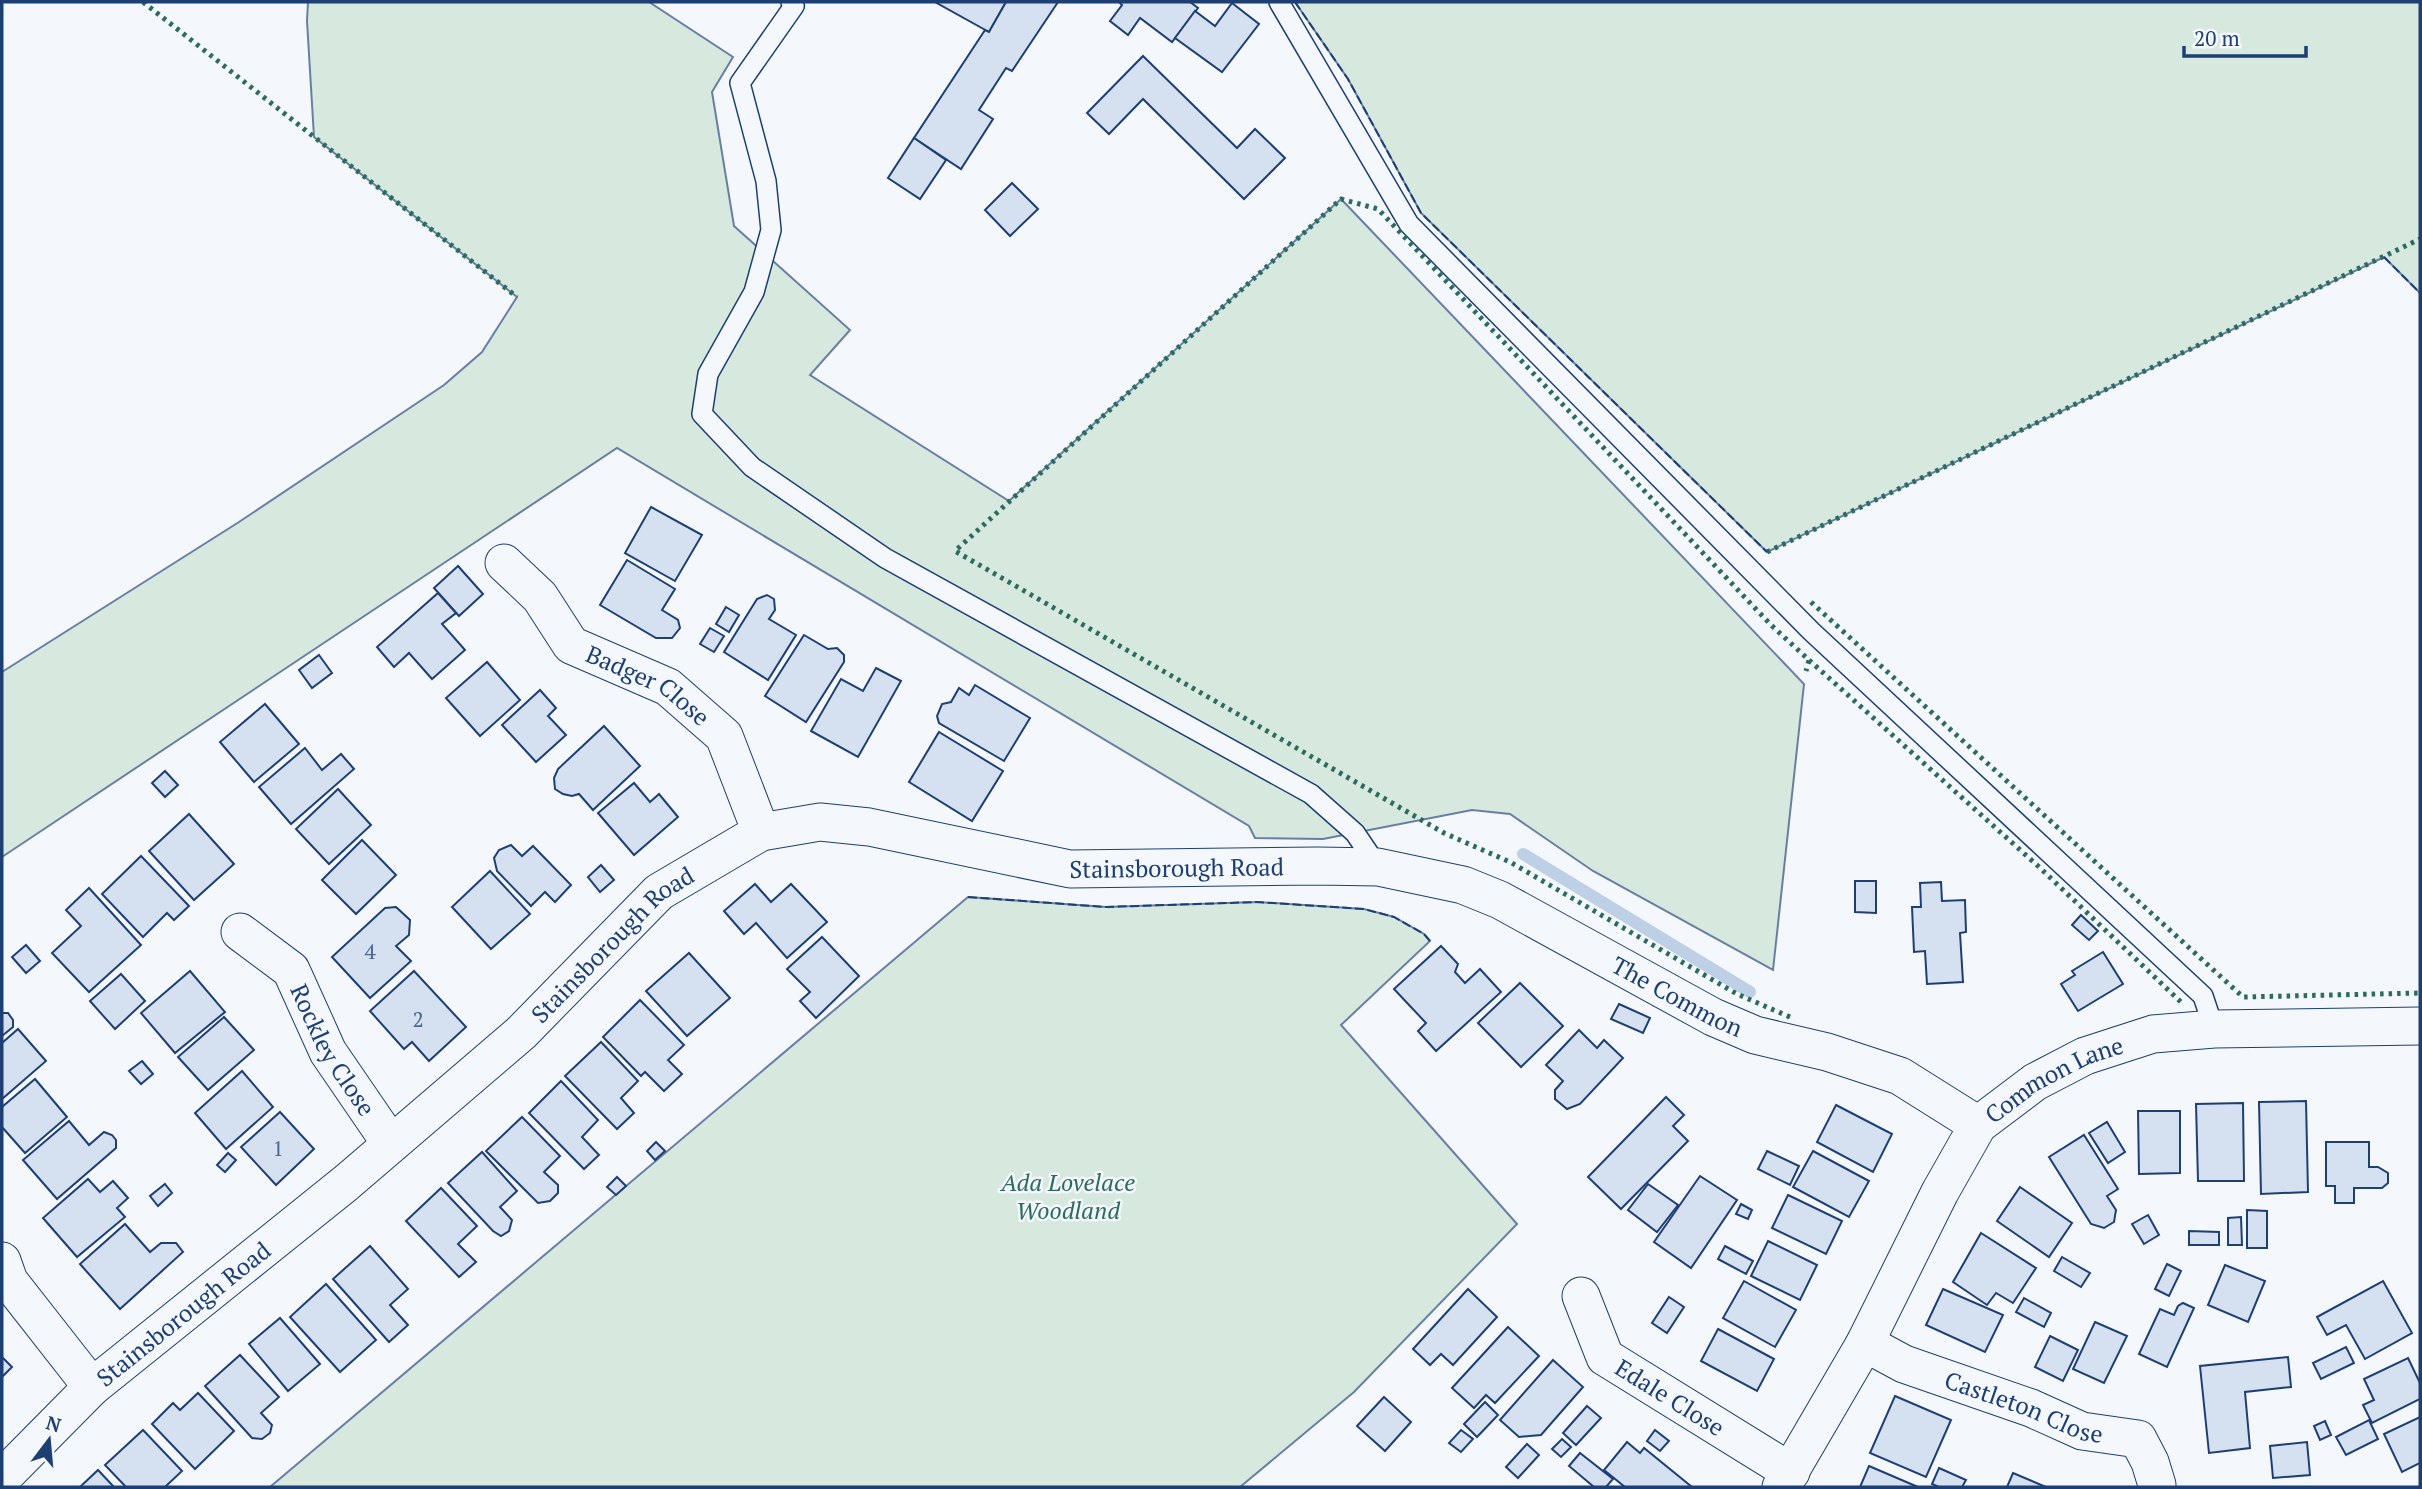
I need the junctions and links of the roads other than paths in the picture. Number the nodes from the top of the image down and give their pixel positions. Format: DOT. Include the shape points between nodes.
graph roads {
  1 [pos="791,2"];
  2 [pos="1279,2"];
  3 [pos="503,563"];
  4 [pos="761,832"];
  5 [pos="1378,867"];
  6 [pos="240,932"];
  7 [pos="2420,1026"];
  8 [pos="2214,1029"];
  9 [pos="1979,1125"];
  10 [pos="391,1144"];
  11 [pos="2,1261"];
  12 [pos="1581,1296"];
  13 [pos="1865,1343"];
  14 [pos="92,1387"];
  15 [pos="2,1478"];
  16 [pos="1786,1480"];
  17 [pos="2157,1485"];
  1 -- 5 [label="lane" via="794,6 740,83 766,181 771,230 754,292 708,374 702,414 752,467 885,558 1311,794 1355,833"];
  2 -- 8 [label="lane" via="1409,224 1811,632 2203,996"];
  3 -- 4 [label="street, Badger Close" via="540,597 571,645 667,687 724,736"];
  4 -- 5 [label="street, Stainsborough Road" via="820,822 869,827 1070,869"];
  4 -- 10 [label="street, Stainsborough Road" via="659,892 521,1033"];
  5 -- 9 [label="street, The Common" via="1463,885 1500,900 1713,1017 1755,1035 1900,1076"];
  6 -- 10 [label="street, Rockley Close" via="290,970 328,1052"];
  7 -- 8 [label="street, Common Lane"];
  8 -- 9 [label="street, Common Lane" via="2153,1034 2085,1056 2035,1082"];
  9 -- 13 [label="street, Common Lane"];
  10 -- 14 [label="street, Stainsborough Road"];
  11 -- 14 [label="street" via="9,1281"];
  12 -- 16 [label="street, Edale Close" via="1605,1356"];
  13 -- 16 [label="street, Common Lane"];
  13 -- 17 [label="street, Castleton Close" via="1904,1364 2031,1408 2082,1431 2138,1439"];
  14 -- 15 [label="street, Stainsborough Road"];
}
